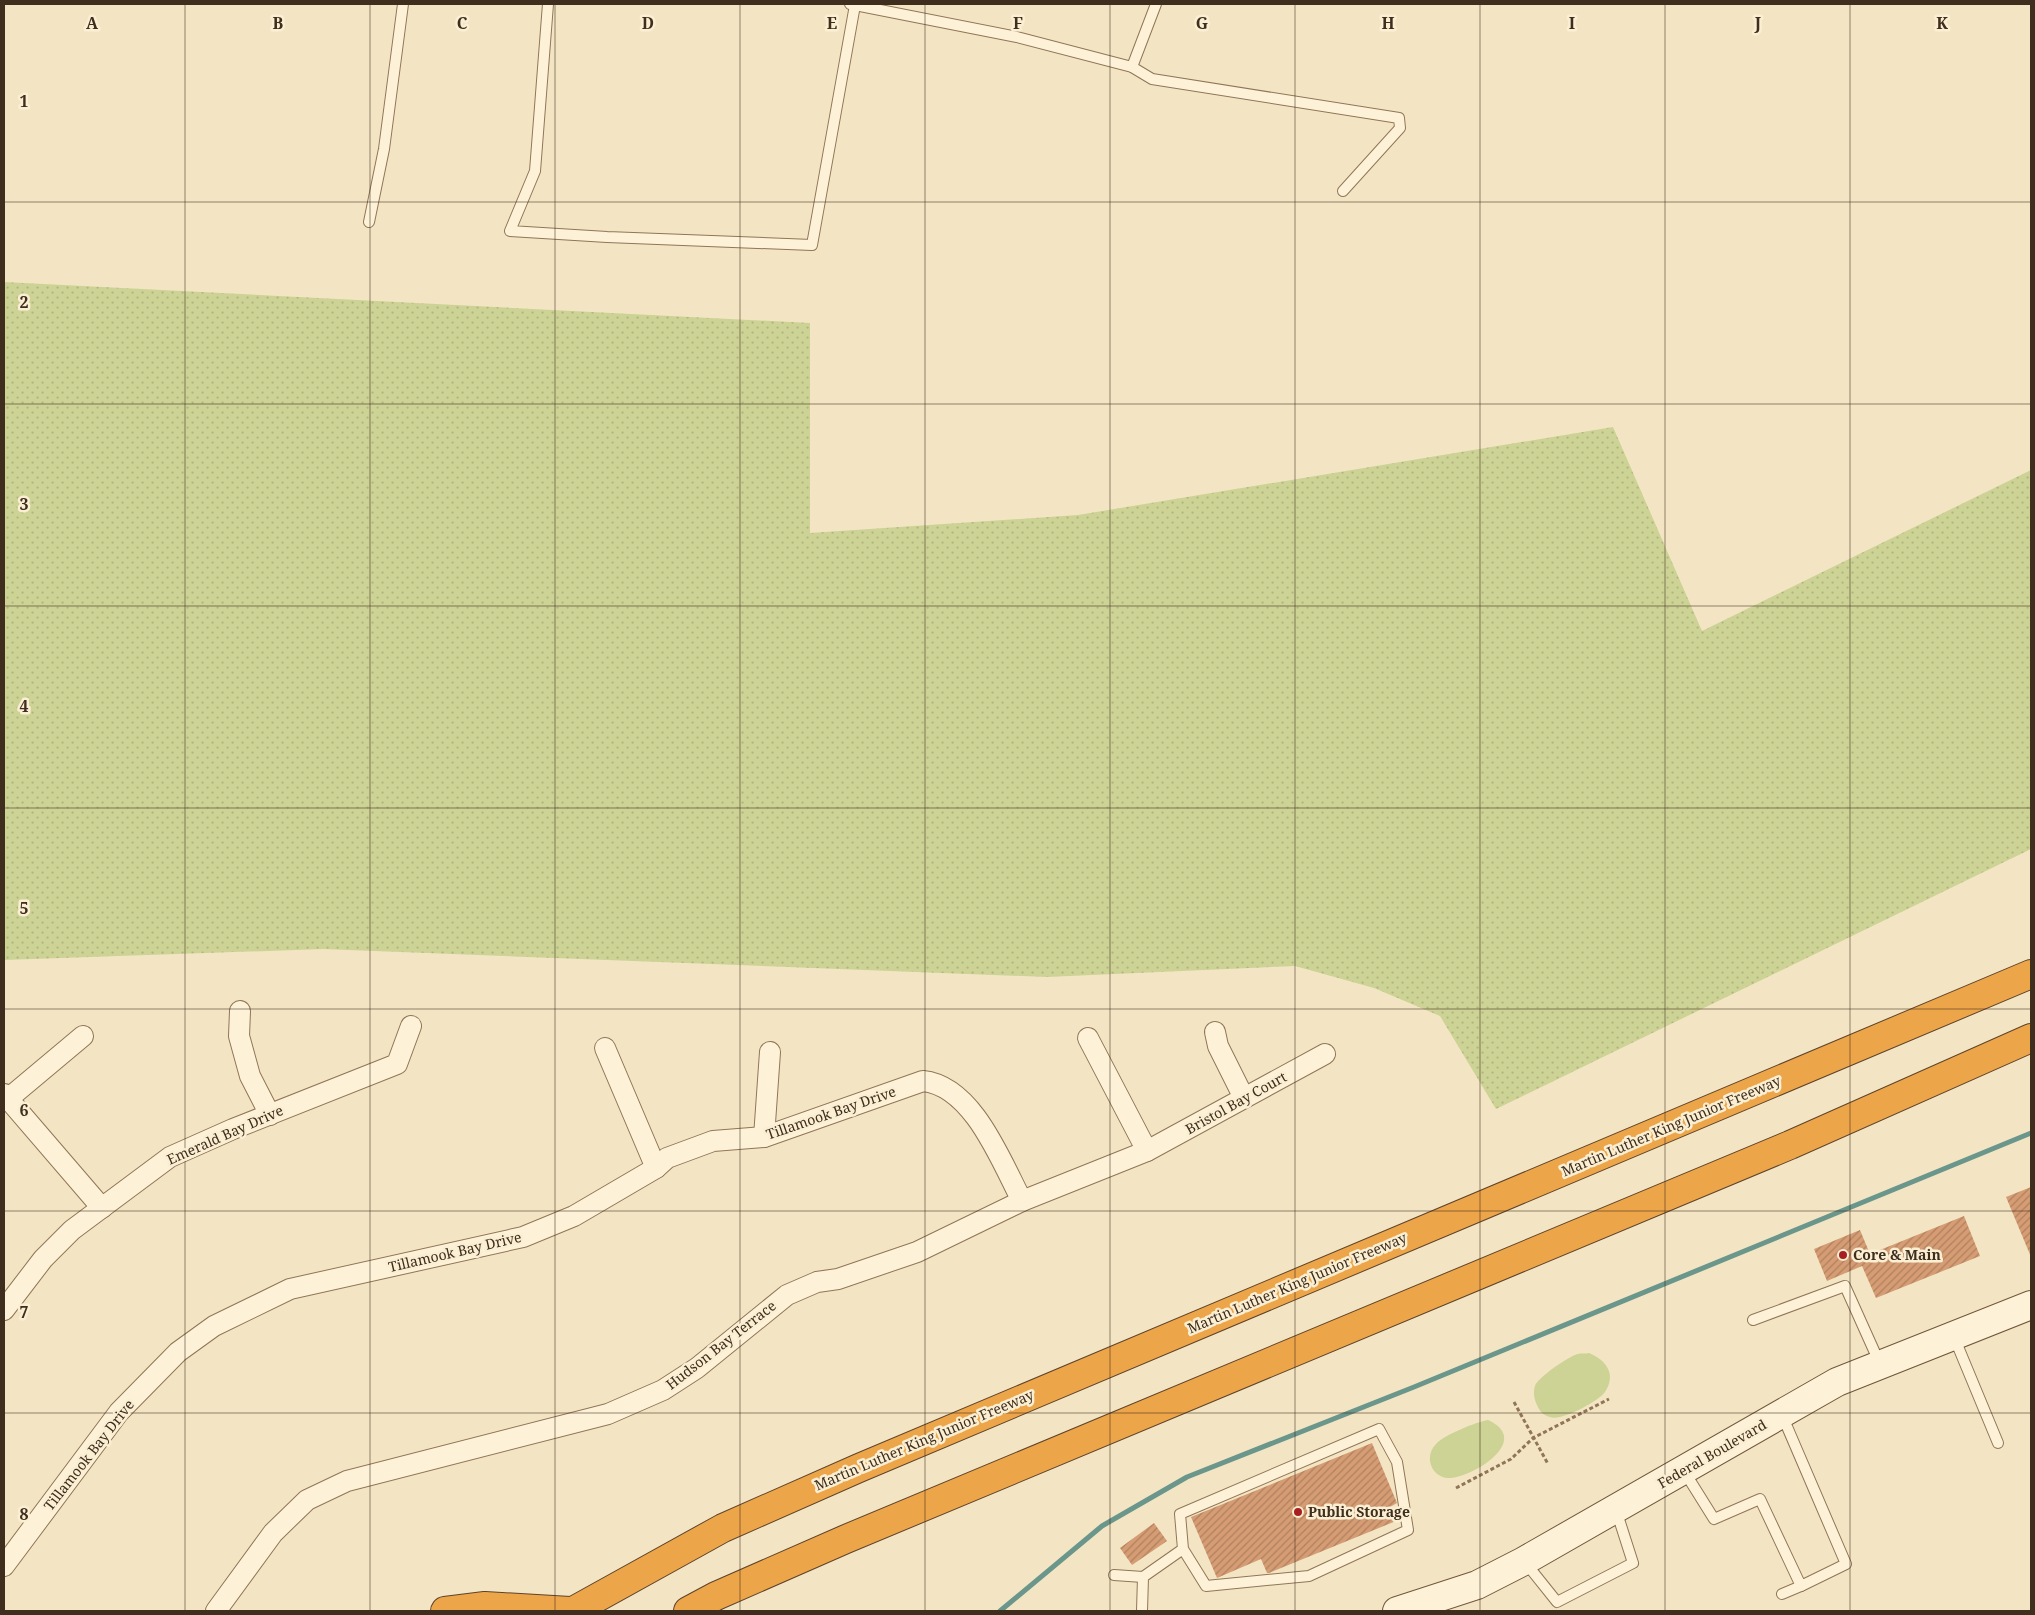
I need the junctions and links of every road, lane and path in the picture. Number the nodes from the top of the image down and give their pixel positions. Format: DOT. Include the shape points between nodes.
graph roads {
  1 [pos="402,4"];
  2 [pos="548,4"];
  3 [pos="854,4"];
  4 [pos="1156,4"];
  5 [pos="1132,67"];
  6 [pos="1343,191"];
  7 [pos="369,222"];
  8 [pos="2031,974"];
  9 [pos="240,1011"];
  10 [pos="411,1026"];
  11 [pos="1215,1032"];
  12 [pos="83,1036"];
  13 [pos="1088,1038"];
  14 [pos="2031,1038"];
  15 [pos="605,1048"];
  16 [pos="770,1052"];
  17 [pos="1325,1054"];
  18 [pos="6,1096"];
  19 [pos="1244,1098"];
  20 [pos="270,1115"];
  21 [pos="764,1137"];
  22 [pos="1147,1151"];
  23 [pos="656,1168"];
  24 [pos="1022,1201"];
  25 [pos="102,1208"];
  26 [pos="2031,1305"];
  27 [pos="4,1310"];
  28 [pos="1753,1320"];
  29 [pos="1954,1336"];
  30 [pos="1880,1365"];
  31 [pos="1609,1399"];
  32 [pos="1514,1402"];
  33 [pos="1781,1414"];
  34 [pos="1533,1438"];
  35 [pos="1998,1443"];
  36 [pos="1548,1464"];
  37 [pos="1684,1470"];
  38 [pos="1456,1488"];
  39 [pos="1616,1509"];
  40 [pos="1184,1549"];
  41 [pos="1524,1561"];
  42 [pos="4,1566"];
  43 [pos="1114,1575"];
  44 [pos="1143,1577"];
  45 [pos="1801,1586"];
  46 [pos="1782,1594"];
  47 [pos="216,1611"];
  48 [pos="445,1611"];
  49 [pos="572,1611"];
  50 [pos="688,1611"];
  51 [pos="1142,1611"];
  52 [pos="1397,1611"];
  1 -- 7 [label="lane" via="384,149"];
  2 -- 3 [label="lane" via="535,171 510,231 812,245"];
  3 -- 5 [label="lane" via="1018,37"];
  4 -- 5 [label="lane"];
  5 -- 6 [label="lane" via="1152,80 1399,118 1400,128"];
  8 -- 49 [label="highway, Martin Luther King Junior Freeway" via="859,1468 723,1528"];
  9 -- 20 [label="street" via="239,1036 250,1076"];
  10 -- 20 [label="street, Emerald Bay Drive" via="398,1064"];
  11 -- 19 [label="street" via="1218,1046"];
  12 -- 18 [label="street"];
  13 -- 22 [label="street"];
  14 -- 50 [label="highway" via="1790,1145 855,1535"];
  15 -- 23 [label="street"];
  16 -- 21 [label="street"];
  17 -- 19 [label="street, Bristol Bay Court"];
  18 -- 25 [label="street"];
  19 -- 22 [label="street, Bristol Bay Court"];
  20 -- 25 [label="street, Emerald Bay Drive" via="170,1157"];
  21 -- 23 [label="street, Tillamook Bay Drive" via="713,1141 667,1158"];
  21 -- 24 [label="street, Tillamook Bay Drive" via="923,1081 934,1082 957,1096 976,1116"];
  22 -- 24 [label="street, Hudson Bay Terrace"];
  23 -- 42 [label="street, Tillamook Bay Drive" via="574,1216 524,1237 290,1289 214,1326 178,1352 119,1412"];
  24 -- 47 [label="street, Hudson Bay Terrace" via="917,1252 838,1279 817,1282 787,1295 697,1368 663,1390 608,1414 347,1481 307,1500 273,1533"];
  25 -- 27 [label="street, Emerald Bay Drive" via="72,1230 43,1259"];
  26 -- 29 [label="main road, Federal Boulevard"];
  28 -- 30 [label="lane" via="1845,1286"];
  29 -- 30 [label="main road, Federal Boulevard"];
  29 -- 35 [label="lane"];
  30 -- 33 [label="main road, Federal Boulevard" via="1837,1382"];
  31 -- 34 [label="path"];
  32 -- 34 [label="path"];
  33 -- 37 [label="main road, Federal Boulevard"];
  33 -- 45 [label="lane" via="1846,1564"];
  34 -- 36 [label="path"];
  34 -- 38 [label="path" via="1511,1459"];
  37 -- 39 [label="main road, Federal Boulevard"];
  37 -- 45 [label="lane" via="1714,1520 1760,1499"];
  39 -- 41 [label="main road, Federal Boulevard"];
  39 -- 41 [label="lane" via="1633,1563 1557,1602"];
  40 -- 40 [label="lane" via="1206,1586 1309,1576 1408,1530 1397,1462 1379,1430 1180,1514"];
  40 -- 44 [label="lane"];
  41 -- 52 [label="main road, Federal Boulevard" via="1478,1585"];
  43 -- 44 [label="lane"];
  44 -- 51 [label="lane"];
  45 -- 46 [label="lane"];
  48 -- 49 [label="highway" via="485,1606"];
}
